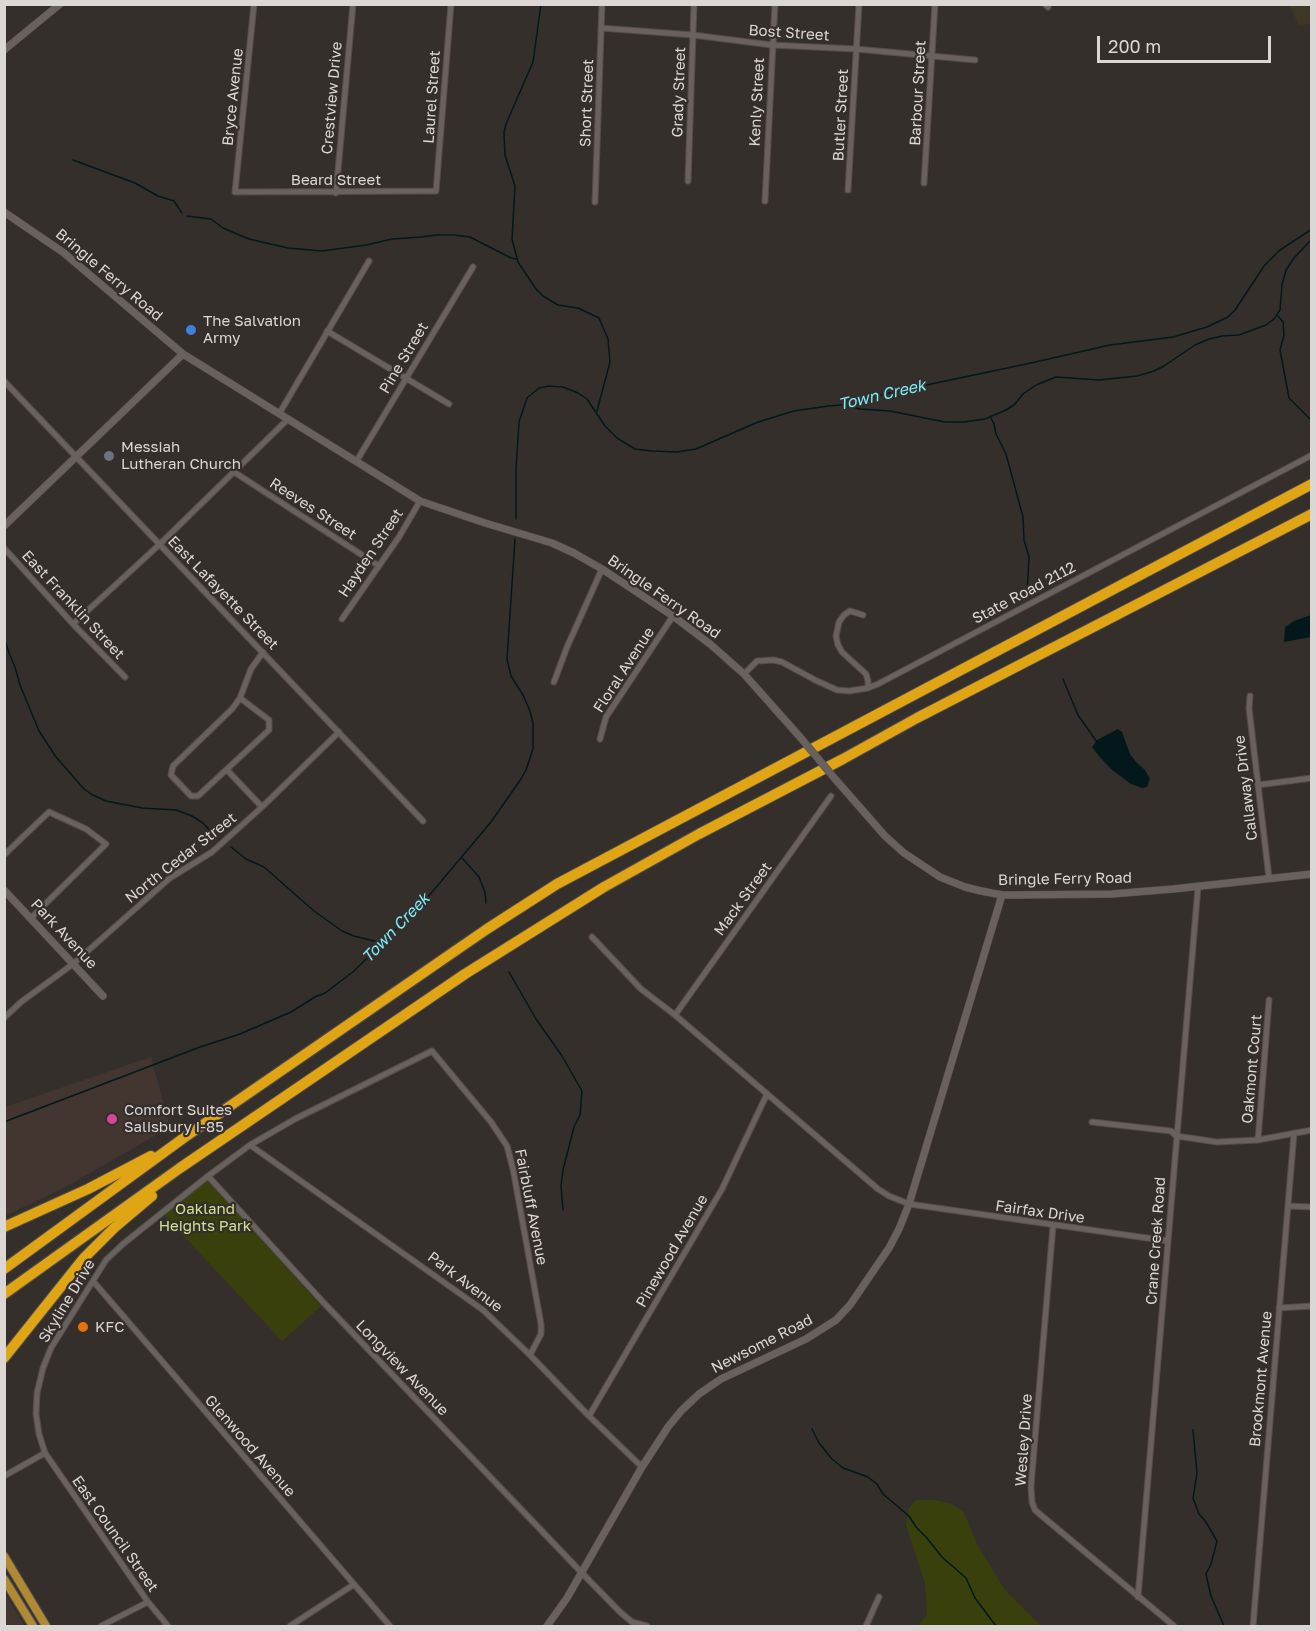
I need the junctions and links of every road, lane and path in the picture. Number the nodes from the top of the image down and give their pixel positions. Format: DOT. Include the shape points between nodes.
graph roads {
  1 [pos="60,4"];
  2 [pos="254,4"];
  3 [pos="353,4"];
  4 [pos="451,4"];
  5 [pos="602,4"];
  6 [pos="694,4"];
  7 [pos="775,4"];
  8 [pos="860,4"];
  9 [pos="935,4"];
  10 [pos="601,28"];
  11 [pos="693,35"];
  12 [pos="772,45"];
  13 [pos="856,49"];
  14 [pos="4,50"];
  15 [pos="932,56"];
  16 [pos="975,60"];
  17 [pos="688,181"];
  18 [pos="924,183"];
  19 [pos="848,190"];
  20 [pos="436,191"];
  21 [pos="235,192"];
  22 [pos="336,193"];
  23 [pos="765,201"];
  24 [pos="595,202"];
  25 [pos="4,212"];
  26 [pos="369,261"];
  27 [pos="473,267"];
  28 [pos="327,332"];
  29 [pos="183,354"];
  30 [pos="406,378"];
  31 [pos="4,381"];
  32 [pos="449,404"];
  33 [pos="279,414"];
  34 [pos="288,419"];
  35 [pos="1311,455"];
  36 [pos="76,456"];
  37 [pos="356,462"];
  38 [pos="234,472"];
  39 [pos="1311,484"];
  40 [pos="420,501"];
  41 [pos="1311,514"];
  42 [pos="4,526"];
  43 [pos="160,544"];
  44 [pos="4,548"];
  45 [pos="379,566"];
  46 [pos="602,569"];
  47 [pos="863,615"];
  48 [pos="673,616"];
  49 [pos="342,619"];
  50 [pos="73,624"];
  51 [pos="263,652"];
  52 [pos="744,674"];
  53 [pos="125,677"];
  54 [pos="554,682"];
  55 [pos="868,688"];
  56 [pos="1250,696"];
  57 [pos="240,698"];
  58 [pos="339,732"];
  59 [pos="600,739"];
  60 [pos="227,770"];
  61 [pos="1311,778"];
  62 [pos="1258,785"];
  63 [pos="831,796"];
  64 [pos="262,807"];
  65 [pos="423,822"];
  66 [pos="4,855"];
  67 [pos="1311,874"];
  68 [pos="1269,878"];
  69 [pos="1198,886"];
  70 [pos="4,890"];
  71 [pos="1002,895"];
  72 [pos="31,918"];
  73 [pos="592,937"];
  74 [pos="73,964"];
  75 [pos="104,996"];
  76 [pos="1269,1000"];
  77 [pos="675,1015"];
  78 [pos="4,1018"];
  79 [pos="432,1051"];
  80 [pos="767,1094"];
  81 [pos="1092,1122"];
  82 [pos="1311,1130"];
  83 [pos="1294,1133"];
  84 [pos="1176,1136"];
  85 [pos="185,1137"];
  86 [pos="1258,1140"];
  87 [pos="250,1145"];
  88 [pos="180,1168"];
  89 [pos="208,1176"];
  90 [pos="909,1204"];
  91 [pos="1288,1206"];
  92 [pos="1311,1207"];
  93 [pos="1053,1226"];
  94 [pos="4,1227"];
  95 [pos="1168,1241"];
  96 [pos="4,1269"];
  97 [pos="93,1281"];
  98 [pos="4,1294"];
  99 [pos="49,1301"];
  100 [pos="1311,1306"];
  101 [pos="1279,1308"];
  102 [pos="4,1350"];
  103 [pos="531,1355"];
  104 [pos="4,1358"];
  105 [pos="589,1416"];
  106 [pos="45,1453"];
  107 [pos="642,1467"];
  108 [pos="4,1476"];
  109 [pos="4,1556"];
  110 [pos="582,1573"];
  111 [pos="4,1579"];
  112 [pos="353,1585"];
  113 [pos="879,1597"];
  114 [pos="1138,1597"];
  115 [pos="148,1602"];
  116 [pos="33,1626"];
  117 [pos="46,1626"];
  118 [pos="101,1626"];
  119 [pos="168,1626"];
  120 [pos="290,1626"];
  121 [pos="390,1626"];
  122 [pos="547,1626"];
  123 [pos="647,1626"];
  124 [pos="866,1626"];
  125 [pos="1174,1626"];
  126 [pos="1253,1626"];
  1 -- 14 [label="street"];
  2 -- 21 [label="street, Bryce Avenue"];
  3 -- 22 [label="street, Crestview Drive"];
  4 -- 20 [label="street, Laurel Street"];
  5 -- 10 [label="street, Short Street"];
  6 -- 11 [label="street, Grady Street"];
  7 -- 12 [label="street, Kenly Street"];
  8 -- 13 [label="street, Butler Street"];
  9 -- 15 [label="street, Barbour Street"];
  10 -- 11 [label="street, Bost Street"];
  10 -- 24 [label="street, Short Street"];
  11 -- 12 [label="street, Bost Street"];
  11 -- 17 [label="street, Grady Street"];
  12 -- 13 [label="street, Bost Street"];
  12 -- 23 [label="street, Kenly Street"];
  13 -- 15 [label="street, Bost Street"];
  13 -- 19 [label="street, Butler Street"];
  15 -- 16 [label="street, Bost Street"];
  15 -- 18 [label="street, Barbour Street"];
  20 -- 22 [label="street, Beard Street"];
  21 -- 22 [label="street, Beard Street"];
  25 -- 29 [label="street, Bringle Ferry Road" via="64,253"];
  26 -- 28 [label="street"];
  27 -- 30 [label="street, Pine Street"];
  28 -- 30 [label="street"];
  28 -- 33 [label="street"];
  29 -- 33 [label="street, Bringle Ferry Road"];
  29 -- 36 [label="street"];
  30 -- 32 [label="street"];
  30 -- 37 [label="street, Pine Street"];
  31 -- 36 [label="street, East Lafayette Street"];
  33 -- 34 [label="street, Bringle Ferry Road"];
  34 -- 37 [label="street, Bringle Ferry Road"];
  34 -- 38 [label="street"];
  35 -- 55 [label="street, State Road 2112"];
  36 -- 42 [label="street"];
  36 -- 43 [label="street, East Lafayette Street"];
  37 -- 40 [label="street, Bringle Ferry Road"];
  38 -- 43 [label="street"];
  38 -- 45 [label="street, Reeves Street"];
  39 -- 85 [label="highway" via="557,884"];
  40 -- 45 [label="street, Hayden Street"];
  40 -- 46 [label="street, Bringle Ferry Road" via="552,543"];
  41 -- 88 [label="highway" via="916,718 604,887 465,974"];
  43 -- 50 [label="street"];
  43 -- 51 [label="street, East Lafayette Street"];
  44 -- 50 [label="street, East Franklin Street"];
  45 -- 49 [label="street, Hayden Street"];
  46 -- 48 [label="street, Bringle Ferry Road"];
  46 -- 54 [label="street"];
  47 -- 55 [label="street" via="850,611 844,615 836,636 842,652 866,674"];
  48 -- 52 [label="street, Bringle Ferry Road"];
  48 -- 59 [label="street, Floral Avenue" via="606,717"];
  50 -- 53 [label="street, East Franklin Street"];
  51 -- 57 [label="street" via="251,669"];
  51 -- 58 [label="street, East Lafayette Street"];
  52 -- 55 [label="street, State Road 2112" via="758,661 773,660 837,690"];
  52 -- 71 [label="street, Bringle Ferry Road, bridge" via="899,849 940,877"];
  56 -- 62 [label="street, Callaway Drive"];
  57 -- 60 [label="street" via="269,720 269,730"];
  57 -- 60 [label="street" via="172,766 171,775 191,796 198,796"];
  58 -- 64 [label="street, North Cedar Street"];
  58 -- 65 [label="street, East Lafayette Street"];
  60 -- 64 [label="street"];
  61 -- 62 [label="street"];
  62 -- 68 [label="street, Callaway Drive"];
  63 -- 77 [label="street, Mack Street"];
  64 -- 74 [label="street, North Cedar Street" via="212,852 170,878"];
  66 -- 72 [label="street" via="49,812 86,829 106,844"];
  67 -- 68 [label="street, Bringle Ferry Road"];
  68 -- 69 [label="street, Bringle Ferry Road"];
  69 -- 71 [label="street, Bringle Ferry Road" via="1112,894"];
  69 -- 84 [label="street, Crane Creek Road"];
  70 -- 72 [label="street, Park Avenue"];
  71 -- 90 [label="street, Newsome Road"];
  72 -- 74 [label="street, Park Avenue"];
  73 -- 77 [label="street" via="641,989"];
  74 -- 75 [label="street, Park Avenue"];
  74 -- 78 [label="street, North Cedar Street"];
  76 -- 86 [label="street, Oakmont Court"];
  77 -- 80 [label="street"];
  79 -- 87 [label="street, Skyline Drive"];
  79 -- 103 [label="street, Fairbluff Avenue" via="507,1146 541,1324 541,1334"];
  80 -- 90 [label="street" via="878,1189"];
  80 -- 105 [label="street, Pinewood Avenue" via="722,1189"];
  81 -- 84 [label="street" via="1171,1131"];
  82 -- 83 [label="street"];
  83 -- 86 [label="street"];
  83 -- 91 [label="street, Brookmont Avenue"];
  84 -- 86 [label="street" via="1217,1142"];
  84 -- 95 [label="street, Crane Creek Road"];
  85 -- 94 [label="highway" via="98,1184"];
  85 -- 96 [label="highway"];
  87 -- 89 [label="street, Skyline Drive"];
  87 -- 103 [label="street, Park Avenue" via="483,1310"];
  88 -- 98 [label="highway"];
  88 -- 99 [label="highway" via="91,1250"];
  89 -- 97 [label="street, Skyline Drive" via="123,1244 106,1260"];
  89 -- 110 [label="street, Longview Avenue" via="322,1302"];
  90 -- 93 [label="street, Fairfax Drive"];
  90 -- 107 [label="street, Newsome Road" via="889,1248 842,1313 812,1336 721,1379 699,1394 668,1427"];
  91 -- 92 [label="street"];
  91 -- 101 [label="street, Brookmont Avenue"];
  93 -- 95 [label="street, Fairfax Drive"];
  93 -- 114 [label="street, Wesley Drive" via="1032,1502 1035,1510"];
  95 -- 114 [label="street, Crane Creek Road"];
  97 -- 106 [label="street, Skyline Drive" via="51,1348 43,1368 36,1414"];
  97 -- 112 [label="street, Glenwood Avenue"];
  99 -- 102 [label="highway"];
  99 -- 104 [label="highway"];
  100 -- 101 [label="street"];
  101 -- 126 [label="street, Brookmont Avenue"];
  103 -- 105 [label="street, Park Avenue"];
  105 -- 107 [label="street, Park Avenue"];
  106 -- 108 [label="street"];
  106 -- 115 [label="street, East Council Street"];
  107 -- 110 [label="street, Newsome Road"];
  109 -- 117 [label="main road"];
  110 -- 122 [label="street, Newsome Road"];
  110 -- 123 [label="street, Longview Avenue" via="632,1622"];
  111 -- 116 [label="main road"];
  112 -- 120 [label="street"];
  112 -- 121 [label="street, Glenwood Avenue"];
  113 -- 124 [label="street"];
  114 -- 125 [label="street, Wesley Drive"];
  115 -- 118 [label="street"];
  115 -- 119 [label="street, East Council Street"];
}
